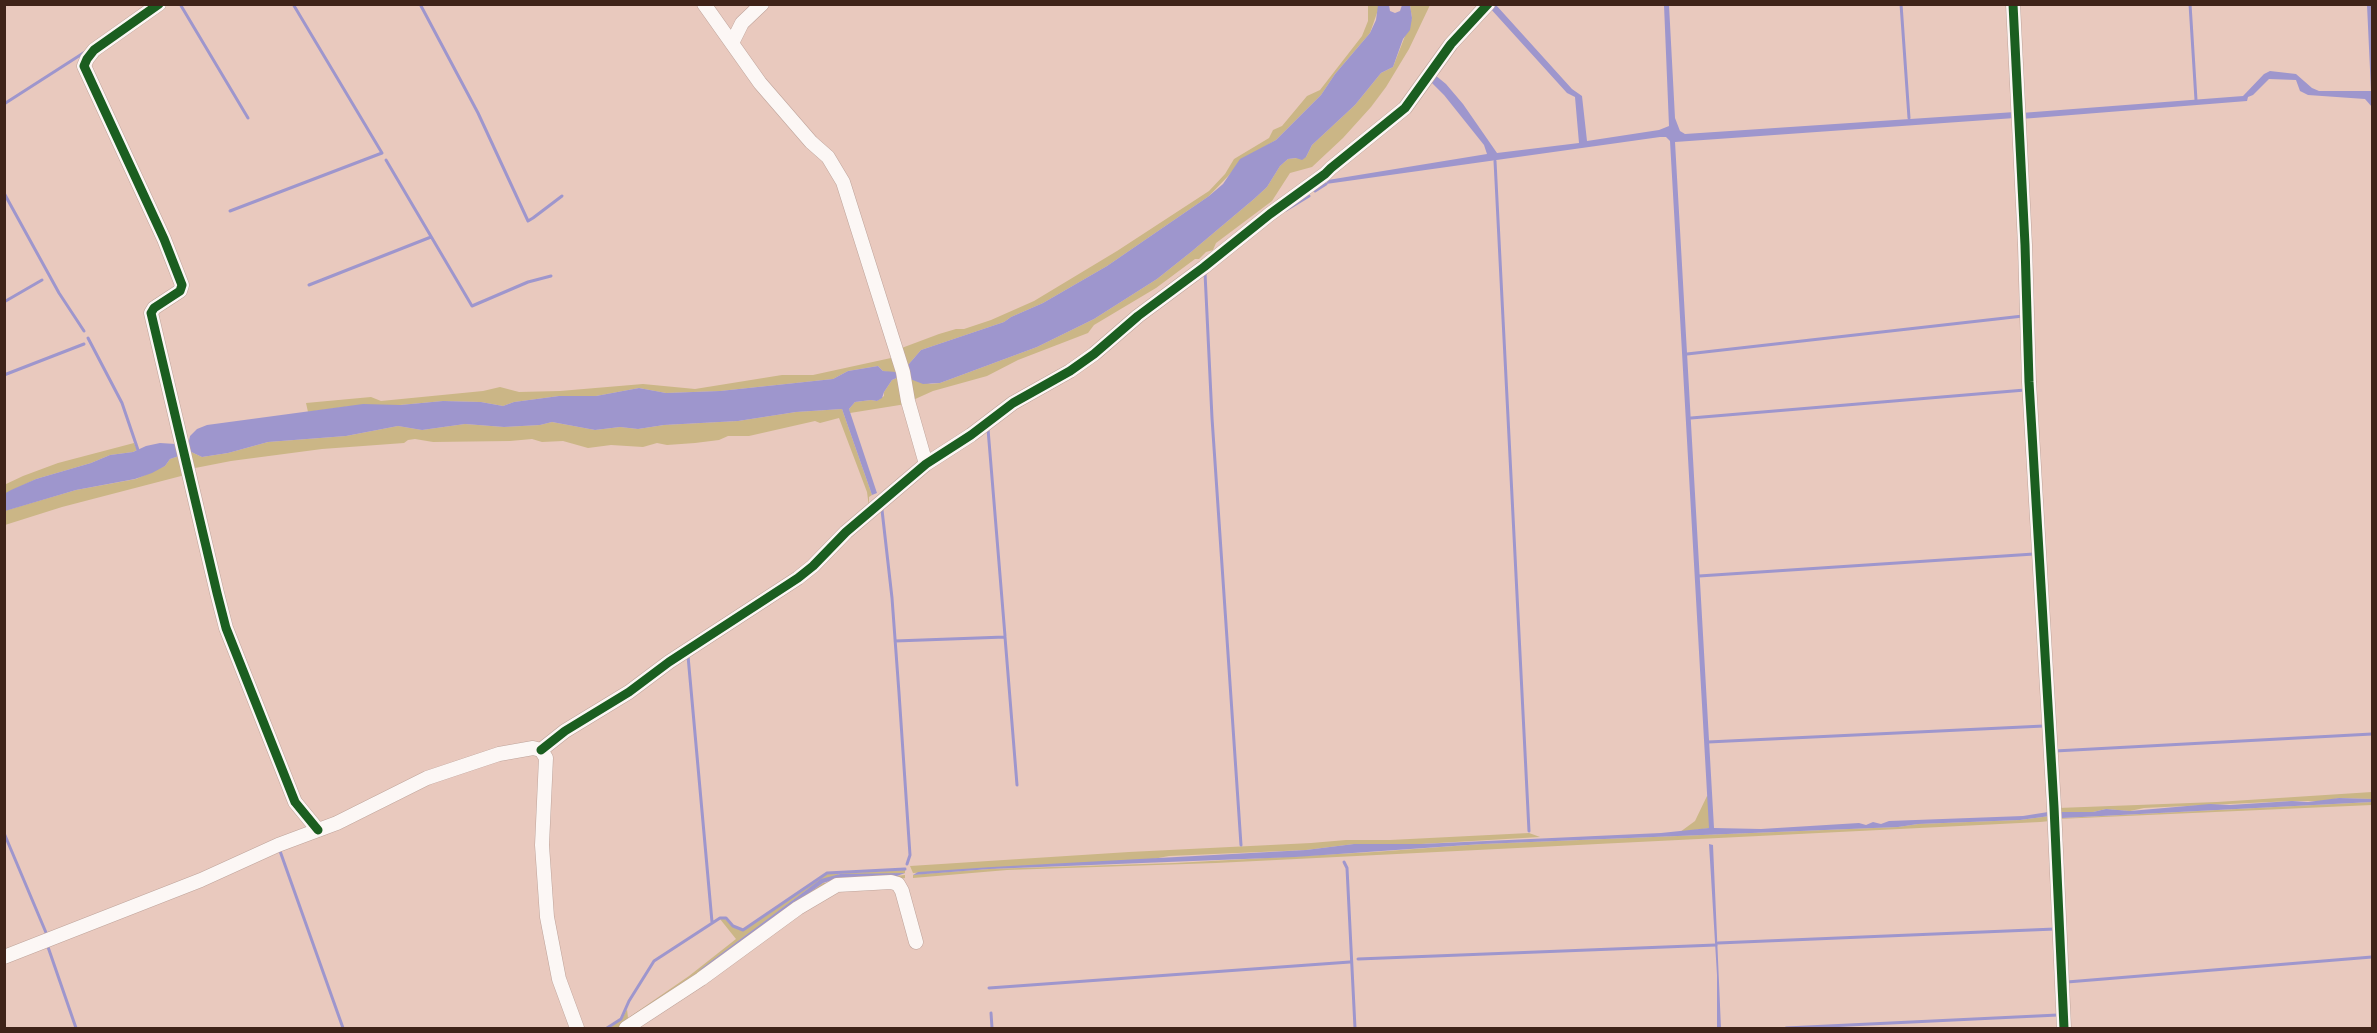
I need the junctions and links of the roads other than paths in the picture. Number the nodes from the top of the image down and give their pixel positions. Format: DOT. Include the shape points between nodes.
graph roads {
  1 [pos="159,4"];
  2 [pos="704,4"];
  3 [pos="762,4"];
  4 [pos="1488,4"];
  5 [pos="2013,4"];
  6 [pos="732,43"];
  7 [pos="926,464"];
  8 [pos="541,750"];
  9 [pos="318,830"];
  10 [pos="916,942"];
  11 [pos="4,957"];
  12 [pos="578,1029"];
  13 [pos="626,1029"];
  14 [pos="2064,1029"];
  1 -- 9 [label="street" via="94,50 84,66 182,285 180,291 151,314 217,593 226,628 295,802"];
  2 -- 6 [label="street"];
  3 -- 6 [label="street" via="742,23"];
  4 -- 7 [label="street" via="1451,45 1404,108 1325,174 1094,354 1013,403"];
  5 -- 14 [label="street"];
  6 -- 7 [label="street" via="775,100 828,157 843,182 903,372"];
  7 -- 8 [label="street" via="798,578"];
  8 -- 9 [label="street" via="499,754 427,778"];
  8 -- 12 [label="street" via="546,758 544,892 559,979"];
  9 -- 11 [label="street"];
  10 -- 13 [label="street" via="898,884 837,885"];
}
